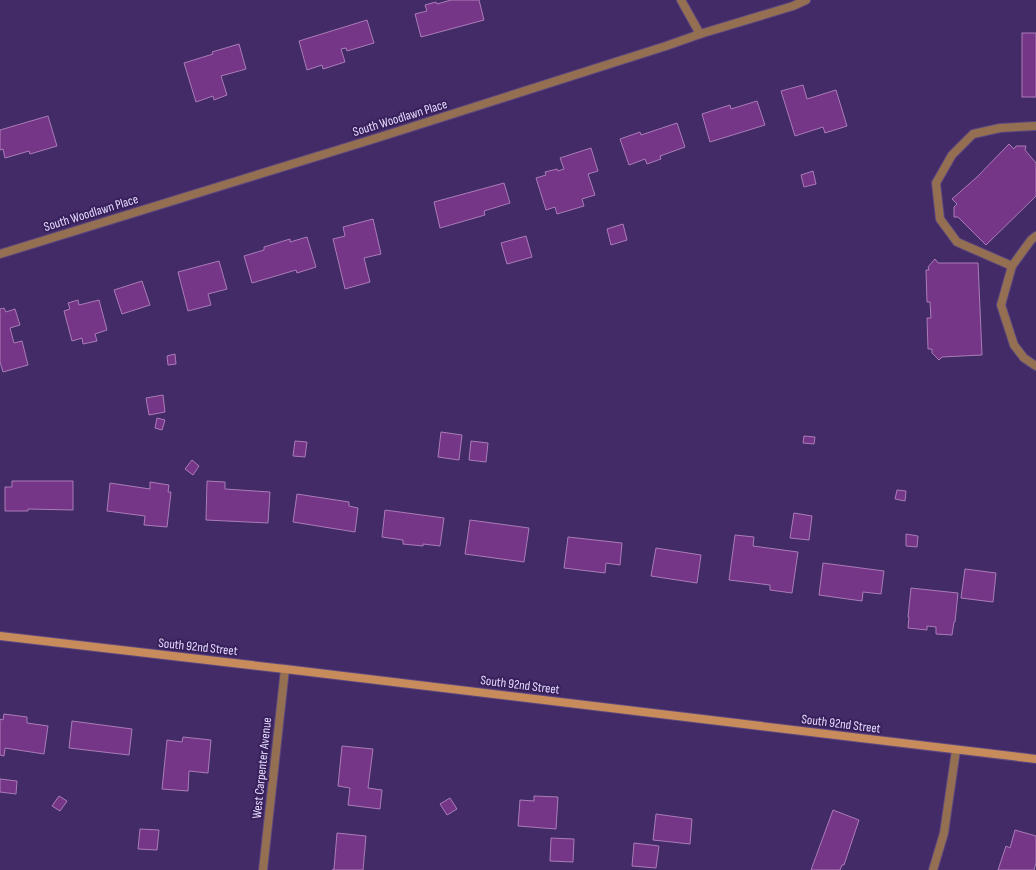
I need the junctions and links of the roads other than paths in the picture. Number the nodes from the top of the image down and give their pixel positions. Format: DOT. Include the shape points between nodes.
graph roads {
  1 [pos="681,0"];
  2 [pos="806,0"];
  3 [pos="700,34"];
  4 [pos="1036,126"];
  5 [pos="1036,236"];
  6 [pos="0,254"];
  7 [pos="1012,266"];
  8 [pos="1036,366"];
  9 [pos="0,636"];
  10 [pos="285,669"];
  11 [pos="956,750"];
  12 [pos="1036,759"];
  13 [pos="263,870"];
  14 [pos="933,870"];
  1 -- 3 [label="street"];
  2 -- 3 [label="street, South Woodlawn Place"];
  3 -- 6 [label="street, South Woodlawn Place" via="380,137"];
  4 -- 7 [label="street" via="1000,128 973,134 952,155 936,183 940,219 957,242"];
  5 -- 7 [label="street"];
  7 -- 8 [label="street" via="1001,305 1014,345 1024,358"];
  9 -- 10 [label="main road, South 92nd Street"];
  10 -- 11 [label="main road, South 92nd Street"];
  10 -- 13 [label="street, West Carpenter Avenue"];
  11 -- 12 [label="main road, South 92nd Street"];
  11 -- 14 [label="street" via="944,833"];
}
